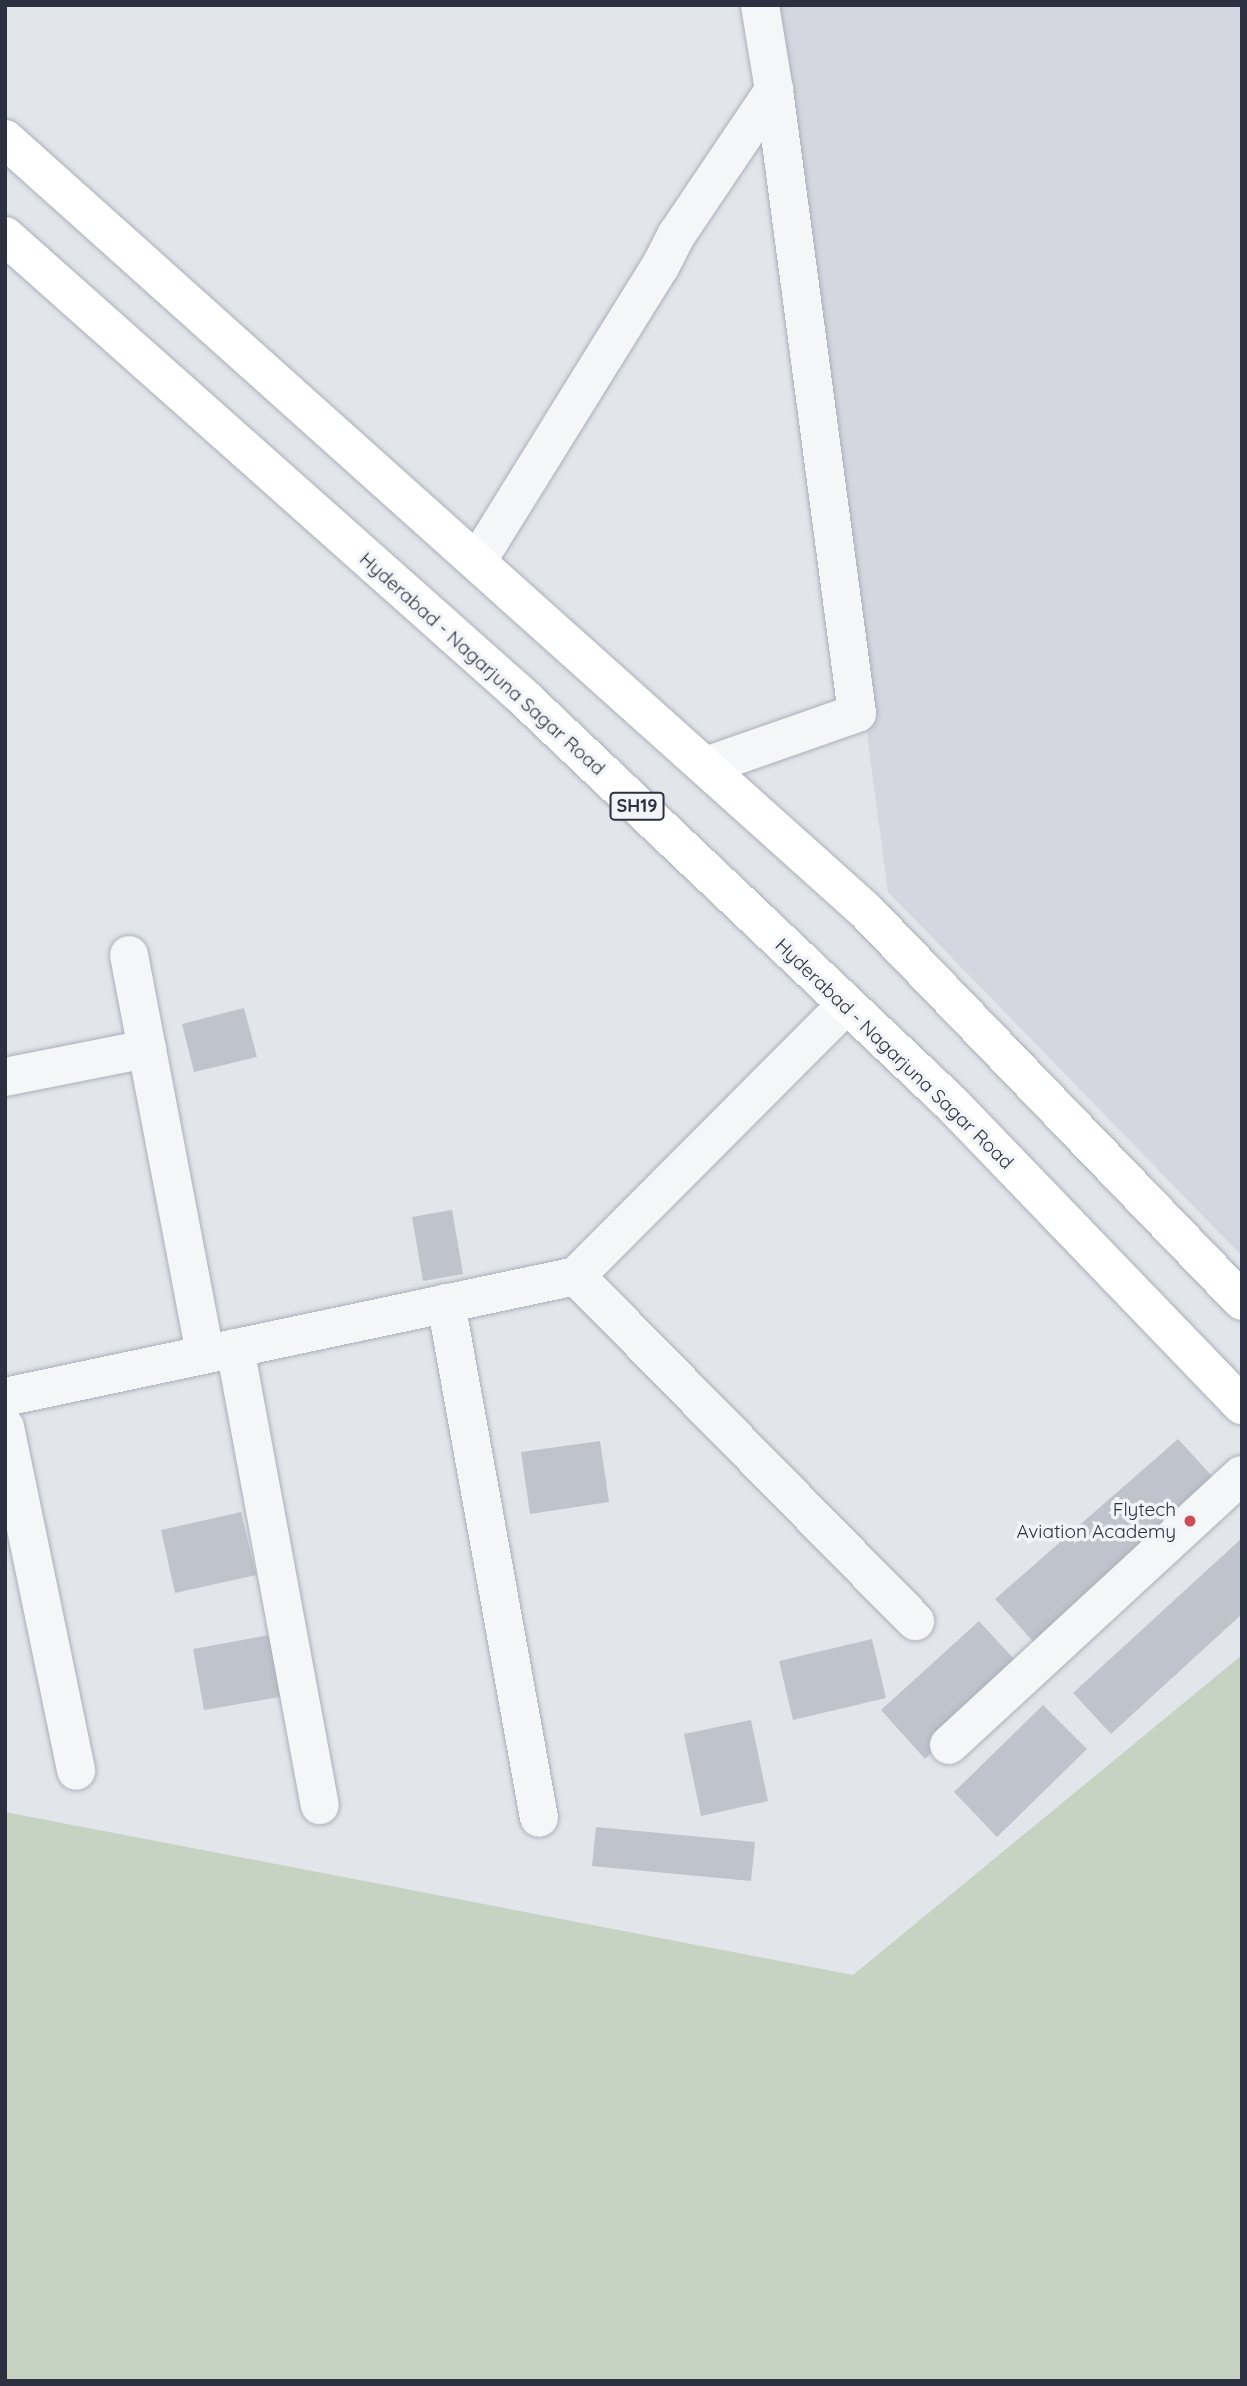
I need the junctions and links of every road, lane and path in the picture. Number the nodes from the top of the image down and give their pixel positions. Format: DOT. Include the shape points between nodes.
graph roads {
  1 [pos="760,5"];
  2 [pos="774,90"];
  3 [pos="5,139"];
  4 [pos="5,236"];
  5 [pos="478,560"];
  6 [pos="706,766"];
  7 [pos="129,955"];
  8 [pos="845,1006"];
  9 [pos="147,1049"];
  10 [pos="5,1077"];
  11 [pos="576,1276"];
  12 [pos="1242,1301"];
  13 [pos="446,1303"];
  14 [pos="220,1351"];
  15 [pos="5,1397"];
  16 [pos="1242,1405"];
  17 [pos="5,1427"];
  18 [pos="1242,1475"];
  19 [pos="915,1621"];
  20 [pos="949,1745"];
  21 [pos="76,1771"];
  22 [pos="320,1805"];
  23 [pos="539,1818"];
  1 -- 2 [label="street"];
  2 -- 5 [label="street" via="677,233"];
  2 -- 6 [label="street" via="857,713"];
  3 -- 5 [label="main road"];
  4 -- 8 [label="main road, Hyderabad - Nagarjuna Sagar Road / SH19" via="520,695"];
  5 -- 6 [label="main road"];
  6 -- 12 [label="main road" via="864,910"];
  7 -- 9 [label="street"];
  8 -- 11 [label="street"];
  8 -- 16 [label="main road, Hyderabad - Nagarjuna Sagar Road / SH19" via="952,1104"];
  9 -- 10 [label="street"];
  9 -- 14 [label="street"];
  11 -- 13 [label="street"];
  11 -- 19 [label="street"];
  13 -- 14 [label="street"];
  13 -- 23 [label="street"];
  14 -- 15 [label="street"];
  14 -- 22 [label="street"];
  17 -- 21 [label="street"];
  18 -- 20 [label="street"];
}
